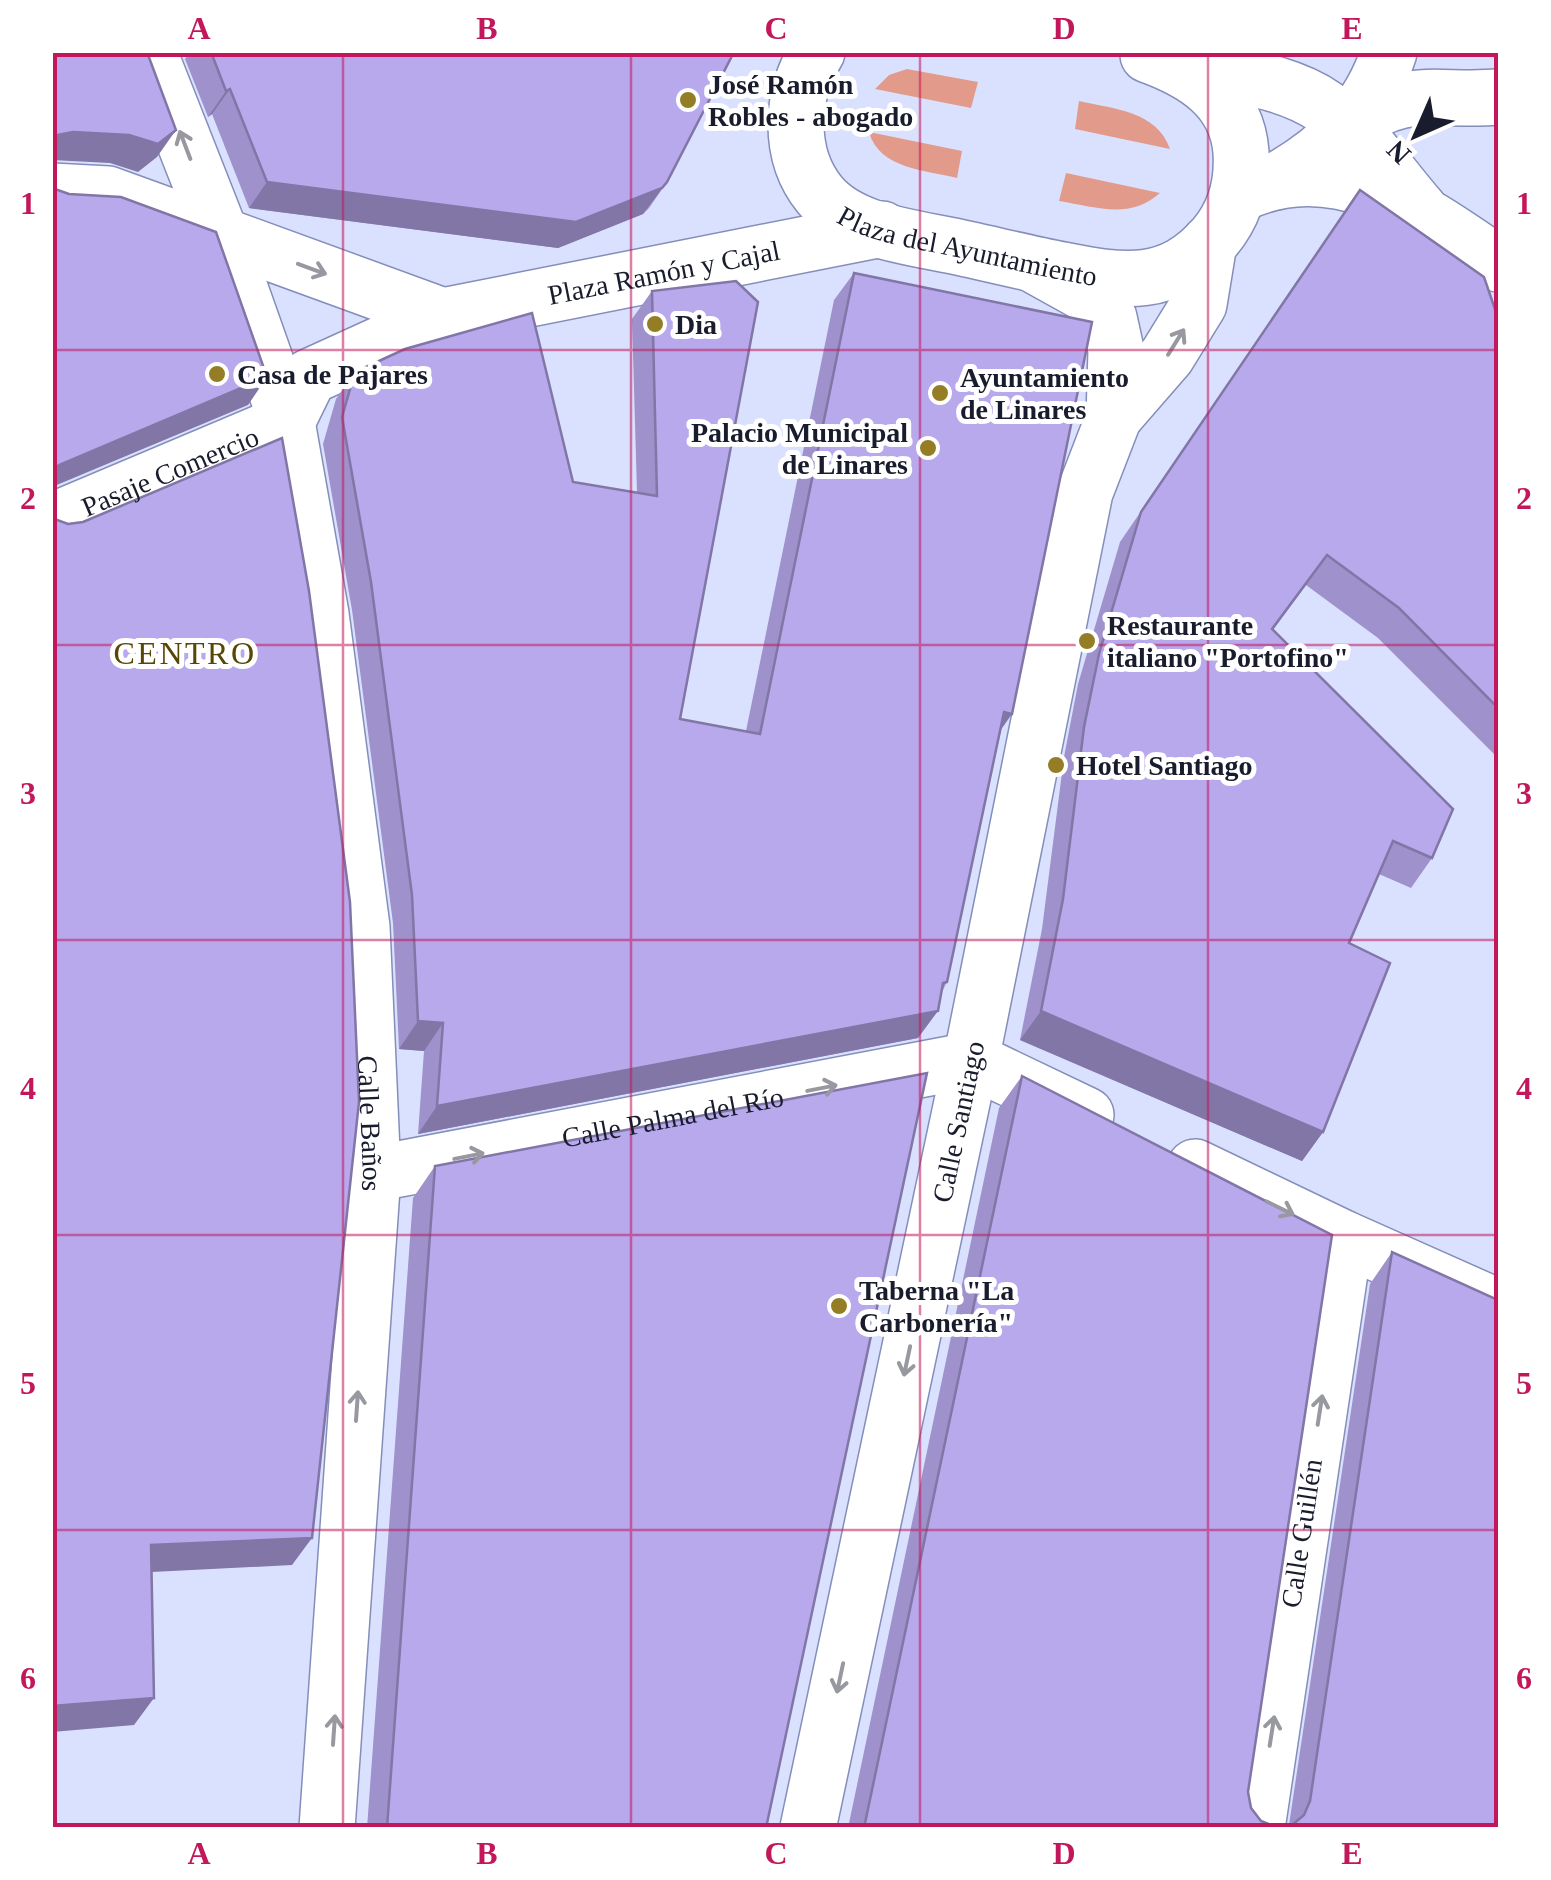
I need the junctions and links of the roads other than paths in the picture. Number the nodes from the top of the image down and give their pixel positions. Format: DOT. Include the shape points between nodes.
graph roads {
  1 [pos="149,52"];
  2 [pos="817,52"];
  3 [pos="1141,54"];
  4 [pos="1396,76"];
  5 [pos="1498,97"];
  6 [pos="1350,128"];
  7 [pos="1256,188"];
  8 [pos="52,191"];
  9 [pos="1420,210"];
  10 [pos="882,229"];
  11 [pos="221,236"];
  12 [pos="1209,243"];
  13 [pos="1032,264"];
  14 [pos="1498,264"];
  15 [pos="443,316"];
  16 [pos="1114,417"];
  17 [pos="287,422"];
  18 [pos="52,520"];
  19 [pos="971,1060"];
  20 [pos="373,1174"];
  21 [pos="1345,1239"];
  22 [pos="1498,1307"];
  23 [pos="327,1828"];
  24 [pos="808,1828"];
  25 [pos="1257,1828"];
  11 -- 1 [label="street, one-way"];
  2 -- 10 [label="street, Plaza del Ayuntamiento" via="797,104 805,168 829,204"];
  3 -- 6 [label="street, Plaza del Ayuntamiento" via="1282,87 1325,107"];
  3 -- 7 [label="street, Plaza del Ayuntamiento" via="1177,65 1225,104 1239,136 1241,172"];
  4 -- 5 [label="street"];
  4 -- 6 [label="street" via="1383,104"];
  6 -- 7 [label="street, Plaza del Ayuntamiento"];
  6 -- 9 [label="street, Plaza del Ayuntamiento"];
  7 -- 9 [label="street" via="1326,179"];
  7 -- 12 [label="street, Plaza del Ayuntamiento"];
  8 -- 11 [label="street" via="108,194"];
  9 -- 14 [label="street"];
  10 -- 13 [label="street, Plaza del Ayuntamiento"];
  10 -- 15 [label="street, Plaza Ramón y Cajal"];
  11 -- 15 [label="street, one-way"];
  11 -- 17 [label="street"];
  12 -- 13 [label="street, Plaza del Ayuntamiento" via="1180,266 1129,281"];
  16 -- 12 [label="street, Calle Santiago, one-way" via="1168,356 1199,304"];
  13 -- 16 [label="street, Calle Santiago" via="1088,296 1109,318 1116,350"];
  15 -- 17 [label="street, Plaza Ramón y Cajal" via="309,377"];
  16 -- 19 [label="street, Calle Santiago" via="1085,492"];
  17 -- 18 [label="street, Pasaje Comercio"];
  17 -- 20 [label="street, Calle Baños" via="322,614 362,927"];
  20 -- 19 [label="street, Calle Palma del Río, one-way"];
  19 -- 21 [label="street, one-way"];
  19 -- 24 [label="street, Calle Santiago, one-way"];
  23 -- 20 [label="street, Calle Baños, one-way"];
  21 -- 22 [label="street"];
  25 -- 21 [label="street, Calle Guillén, one-way"];
}
